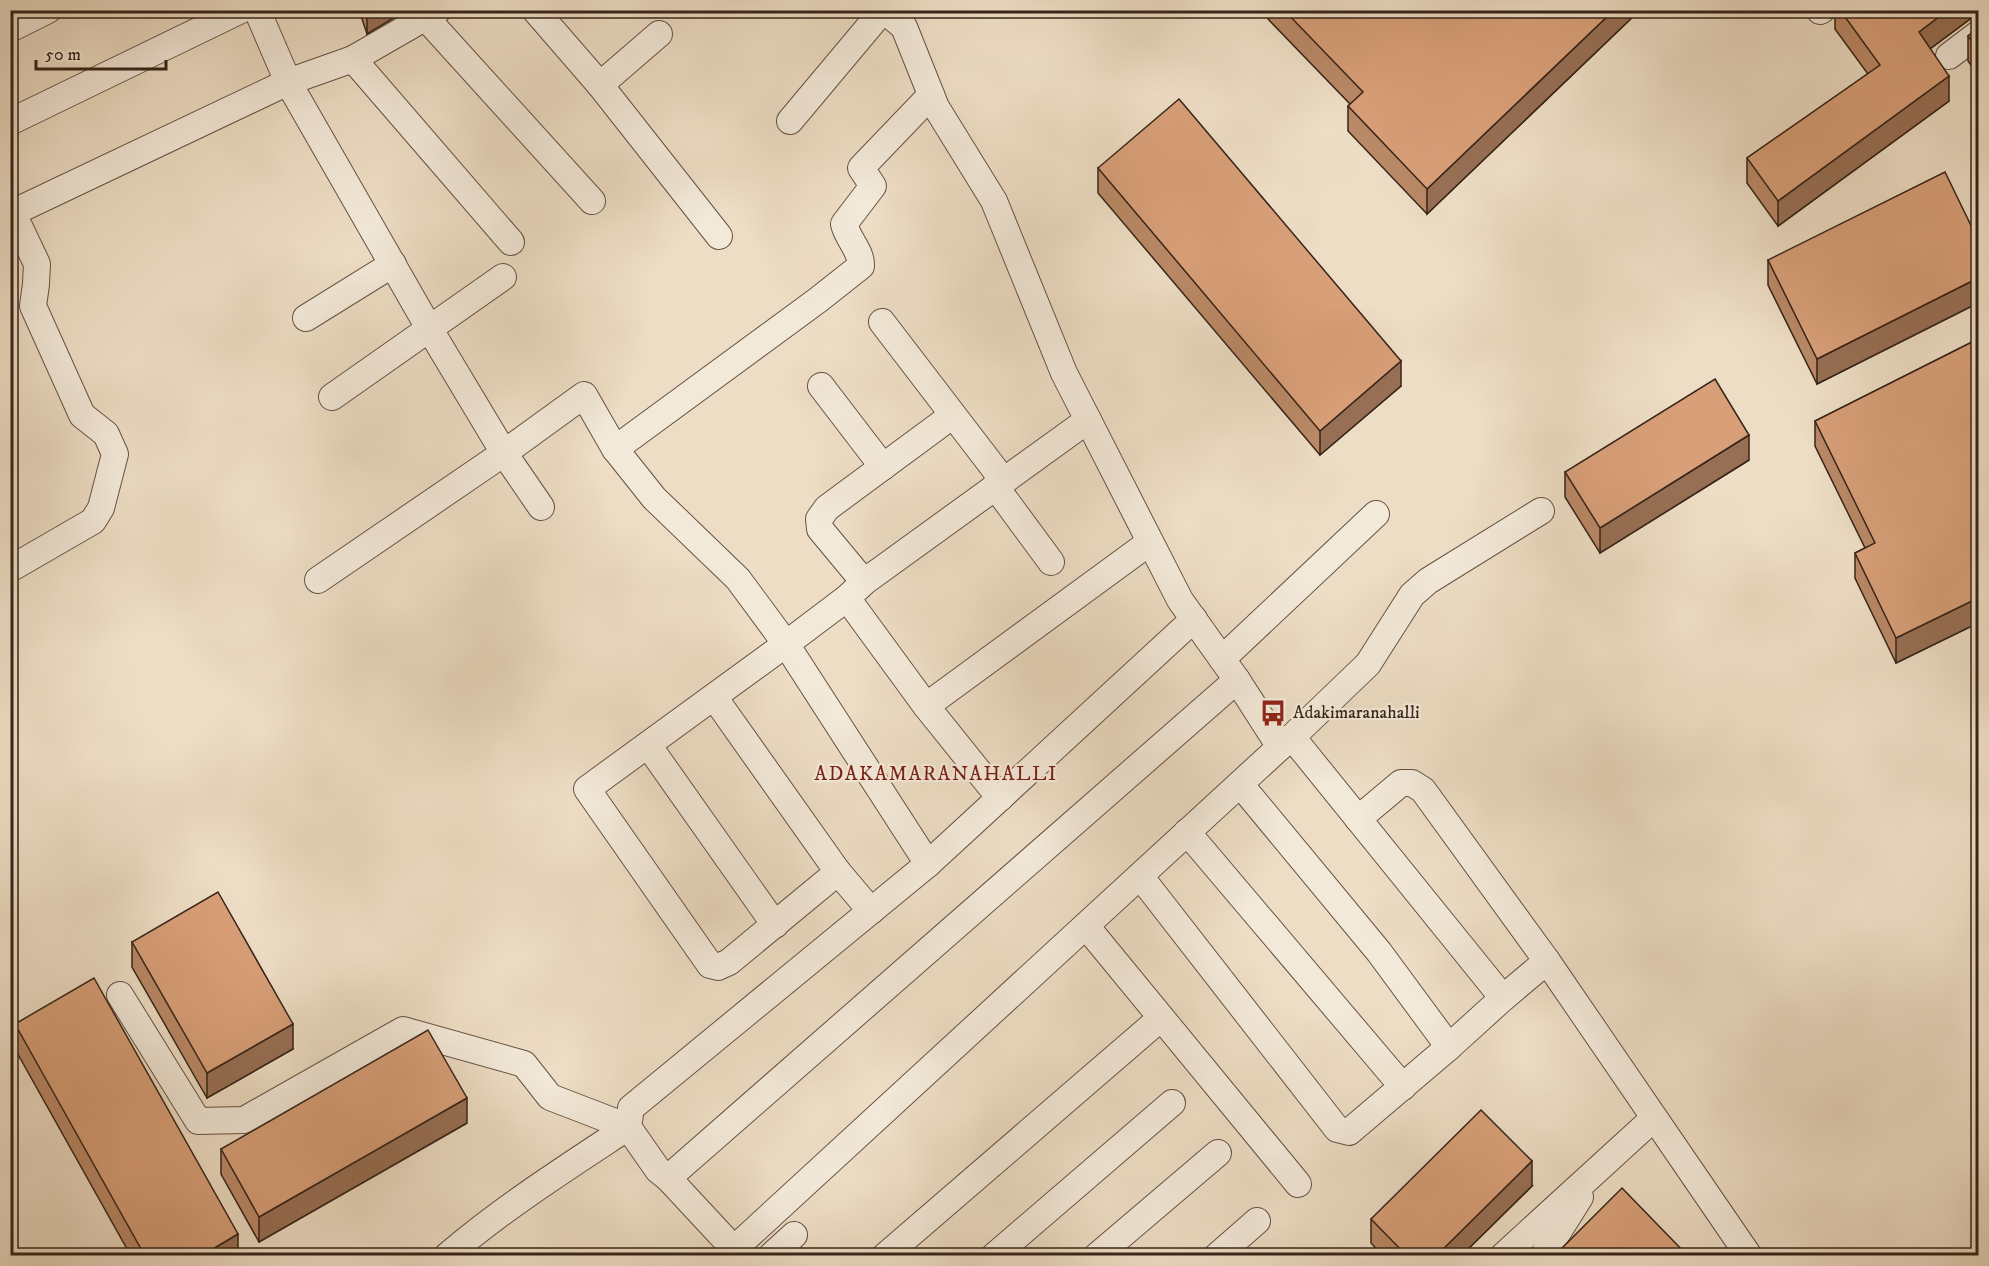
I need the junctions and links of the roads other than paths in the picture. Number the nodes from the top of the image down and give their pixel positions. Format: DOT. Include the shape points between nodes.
graph roads {
  1 [pos="48,10"];
  2 [pos="241,10"];
  3 [pos="256,10"];
  4 [pos="535,10"];
  5 [pos="884,10"];
  6 [pos="432,14"];
  7 [pos="10,29"];
  8 [pos="659,34"];
  9 [pos="1978,34"];
  10 [pos="1949,56"];
  11 [pos="353,59"];
  12 [pos="288,82"];
  13 [pos="600,85"];
  14 [pos="932,94"];
  15 [pos="790,121"];
  16 [pos="10,122"];
  17 [pos="592,201"];
  18 [pos="11,211"];
  19 [pos="719,236"];
  20 [pos="511,242"];
  21 [pos="393,264"];
  22 [pos="503,277"];
  23 [pos="306,318"];
  24 [pos="882,322"];
  25 [pos="429,328"];
  26 [pos="821,386"];
  27 [pos="332,397"];
  28 [pos="953,415"];
  29 [pos="1088,420"];
  30 [pos="615,449"];
  31 [pos="504,453"];
  32 [pos="883,467"];
  33 [pos="999,483"];
  34 [pos="541,507"];
  35 [pos="1541,511"];
  36 [pos="1376,514"];
  37 [pos="1150,542"];
  38 [pos="1051,562"];
  39 [pos="10,569"];
  40 [pos="318,580"];
  41 [pos="855,590"];
  42 [pos="1194,619"];
  43 [pos="786,644"];
  44 [pos="1222,659"];
  45 [pos="1237,680"];
  46 [pos="714,697"];
  47 [pos="926,706"];
  48 [pos="1286,742"];
  49 [pos="648,745"];
  50 [pos="1240,784"];
  51 [pos="1000,798"];
  52 [pos="1358,819"];
  53 [pos="1187,832"];
  54 [pos="928,864"];
  55 [pos="838,872"];
  56 [pos="1140,876"];
  57 [pos="871,911"];
  58 [pos="775,925"];
  59 [pos="1086,926"];
  60 [pos="1547,961"];
  61 [pos="120,995"];
  62 [pos="1503,998"];
  63 [pos="1161,1018"];
  64 [pos="1449,1047"];
  65 [pos="1403,1087"];
  66 [pos="1172,1103"];
  67 [pos="1654,1118"];
  68 [pos="628,1127"];
  69 [pos="1218,1153"];
  70 [pos="1596,1171"];
  71 [pos="668,1178"];
  72 [pos="1298,1184"];
  73 [pos="1257,1221"];
  74 [pos="794,1235"];
  75 [pos="737,1252"];
  76 [pos="447,1256"];
  77 [pos="771,1256"];
  78 [pos="885,1256"];
  79 [pos="994,1256"];
  80 [pos="1097,1256"];
  81 [pos="1216,1256"];
  82 [pos="1503,1256"];
  83 [pos="1543,1256"];
  84 [pos="1749,1256"];
  1 -- 7 [label="street"];
  2 -- 16 [label="street"];
  3 -- 12 [label="street"];
  4 -- 13 [label="street"];
  5 -- 14 [label="street" via="904,27"];
  5 -- 15 [label="street"];
  6 -- 11 [label="street"];
  6 -- 17 [label="street"];
  8 -- 13 [label="street"];
  9 -- 10 [label="street"];
  11 -- 12 [label="street"];
  11 -- 20 [label="street"];
  12 -- 18 [label="street"];
  12 -- 21 [label="street"];
  13 -- 19 [label="street"];
  14 -- 29 [label="street" via="936,107 994,201 1064,374"];
  14 -- 30 [label="street" via="861,168 873,186 843,224 861,266"];
  18 -- 39 [label="street" via="37,264 33,306 37,316 82,415 106,434 115,454 101,508 93,521"];
  21 -- 23 [label="street"];
  21 -- 25 [label="street"];
  22 -- 25 [label="street"];
  24 -- 28 [label="street"];
  25 -- 27 [label="street"];
  25 -- 31 [label="street"];
  26 -- 32 [label="street"];
  28 -- 32 [label="street"];
  28 -- 33 [label="street"];
  29 -- 33 [label="street"];
  29 -- 37 [label="street"];
  30 -- 31 [label="street" via="584,395"];
  30 -- 43 [label="street" via="654,498 738,579"];
  31 -- 34 [label="street"];
  31 -- 40 [label="street"];
  32 -- 41 [label="street" via="827,508 819,519 820,529"];
  33 -- 38 [label="street"];
  33 -- 41 [label="street"];
  35 -- 48 [label="street" via="1428,580 1412,595 1368,664"];
  36 -- 44 [label="street"];
  37 -- 42 [label="street"];
  37 -- 47 [label="street"];
  41 -- 43 [label="street"];
  41 -- 47 [label="street"];
  42 -- 44 [label="street"];
  42 -- 51 [label="street"];
  43 -- 46 [label="street"];
  43 -- 54 [label="street"];
  44 -- 45 [label="street"];
  45 -- 48 [label="street"];
  45 -- 71 [label="street"];
  46 -- 49 [label="street"];
  46 -- 55 [label="street"];
  47 -- 51 [label="street"];
  48 -- 50 [label="street"];
  48 -- 52 [label="street"];
  49 -- 58 [label="street"];
  49 -- 58 [label="street" via="587,789 710,965 718,967 729,962"];
  50 -- 53 [label="street"];
  50 -- 64 [label="street" via="1379,952"];
  51 -- 54 [label="street"];
  52 -- 60 [label="street" via="1401,783 1412,783 1423,790"];
  52 -- 62 [label="street"];
  53 -- 56 [label="street"];
  53 -- 65 [label="street"];
  54 -- 57 [label="street"];
  55 -- 57 [label="street"];
  55 -- 58 [label="street"];
  56 -- 59 [label="street"];
  56 -- 65 [label="street" via="1337,1129 1349,1132"];
  57 -- 68 [label="street" via="631,1108"];
  59 -- 63 [label="street"];
  59 -- 75 [label="street"];
  60 -- 62 [label="street"];
  60 -- 67 [label="street"];
  61 -- 68 [label="street" via="198,1121 244,1120 403,1030 524,1064 550,1097"];
  62 -- 64 [label="street"];
  63 -- 72 [label="street"];
  63 -- 78 [label="street"];
  64 -- 65 [label="street"];
  66 -- 79 [label="street"];
  67 -- 70 [label="street"];
  67 -- 84 [label="street"];
  68 -- 71 [label="street"];
  68 -- 76 [label="street" via="538,1186"];
  69 -- 80 [label="street"];
  70 -- 82 [label="street"];
  70 -- 83 [label="street"];
  71 -- 75 [label="street"];
  73 -- 81 [label="street"];
  74 -- 77 [label="street"];
}
